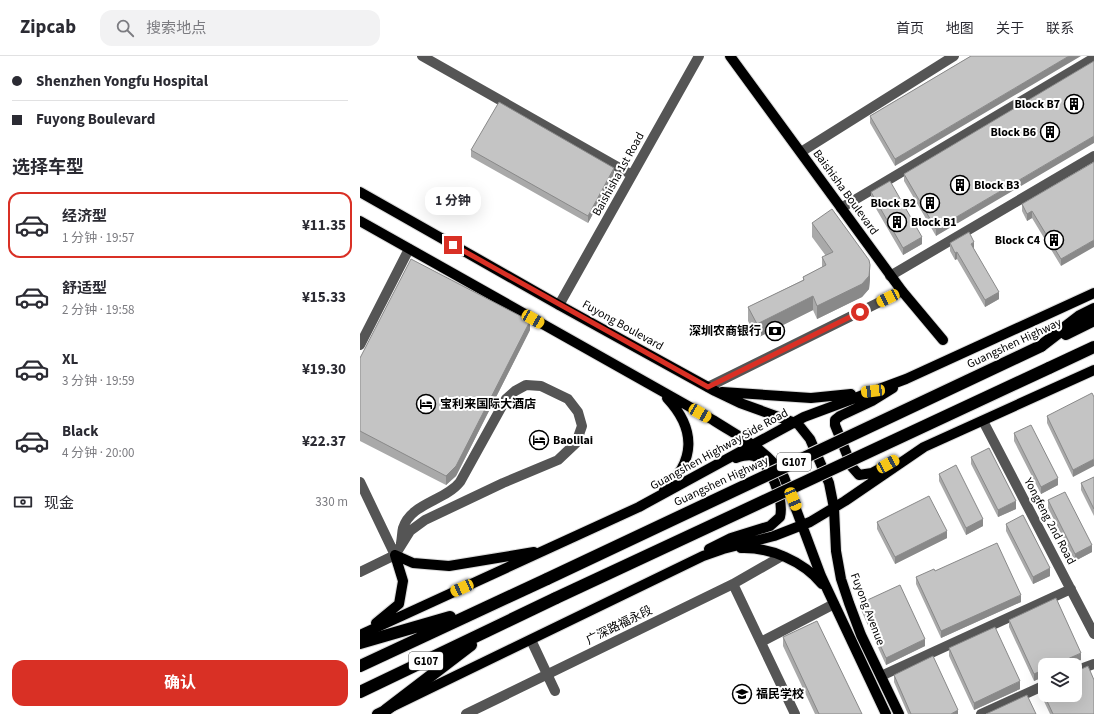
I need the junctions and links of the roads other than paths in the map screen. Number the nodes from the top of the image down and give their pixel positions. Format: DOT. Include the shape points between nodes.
graph roads {
  1 [pos="422,56"];
  2 [pos="700,56"];
  3 [pos="730,56"];
  4 [pos="954,56"];
  5 [pos="1094,58"];
  6 [pos="801,152"];
  7 [pos="1094,156"];
  8 [pos="632,175"];
  9 [pos="360,192"];
  10 [pos="841,208"];
  11 [pos="360,221"];
  12 [pos="409,249"];
  13 [pos="890,276"];
  14 [pos="902,292"];
  15 [pos="1094,293"];
  16 [pos="559,305"];
  17 [pos="1094,308"];
  18 [pos="1094,320"];
  19 [pos="943,340"];
  20 [pos="360,345"];
  21 [pos="1041,346"];
  22 [pos="1094,348"];
  23 [pos="1094,370"];
  24 [pos="906,379"];
  25 [pos="712,389"];
  26 [pos="660,391"];
  27 [pos="873,391"];
  28 [pos="983,421"];
  29 [pos="793,422"];
  30 [pos="753,445"];
  31 [pos="924,447"];
  32 [pos="713,468"];
  33 [pos="360,482"];
  34 [pos="639,507"];
  35 [pos="834,508"];
  36 [pos="803,525"];
  37 [pos="401,543"];
  38 [pos="723,549"];
  39 [pos="548,550"];
  40 [pos="395,555"];
  41 [pos="782,556"];
  42 [pos="693,561"];
  43 [pos="360,572"];
  44 [pos="733,584"];
  45 [pos="1071,590"];
  46 [pos="833,602"];
  47 [pos="486,607"];
  48 [pos="491,630"];
  49 [pos="1094,634"];
  50 [pos="361,637"];
  51 [pos="531,640"];
  52 [pos="761,642"];
  53 [pos="1094,664"];
  54 [pos="360,666"];
  55 [pos="1082,668"];
  56 [pos="547,674"];
  57 [pos="881,676"];
  58 [pos="1038,688"];
  59 [pos="555,691"];
  60 [pos="360,692"];
  61 [pos="381,712"];
  62 [pos="466,714"];
  63 [pos="795,714"];
  64 [pos="886,714"];
  65 [pos="899,714"];
  66 [pos="981,714"];
  1 -- 8 [label="street"];
  2 -- 8 [label="street, Baishisha 1st Road"];
  3 -- 6 [label="main road, Baishisha Boulevard"];
  4 -- 6 [label="street"];
  5 -- 10 [label="street"];
  6 -- 10 [label="main road, Baishisha Boulevard"];
  7 -- 13 [label="street"];
  8 -- 16 [label="street, Baishisha 1st Road"];
  9 -- 16 [label="main road, Fuyong Boulevard"];
  10 -- 13 [label="main road, Baishisha Boulevard"];
  11 -- 12 [label="main road"];
  12 -- 20 [label="street"];
  12 -- 26 [label="main road"];
  13 -- 14 [label="main road, Baishisha Boulevard"];
  14 -- 19 [label="main road, Baishisha Boulevard"];
  14 -- 25 [label="street"];
  15 -- 24 [label="main road, Guangshen Highway Side Road"];
  16 -- 25 [label="main road, Fuyong Boulevard"];
  17 -- 21 [label="highway"];
  18 -- 21 [label="highway, Guangshen Highway / G107"];
  21 -- 47 [label="highway, Guangshen Highway / G107, bridge"];
  22 -- 48 [label="highway, G107, bridge"];
  23 -- 28 [label="main road"];
  24 -- 27 [label="main road, Guangshen Highway Side Road"];
  24 -- 31 [label="main road" via="872,402 837,418 836,430 858,475 872,473"];
  25 -- 27 [label="main road" via="811,398"];
  25 -- 29 [label="main road, Fuyong Boulevard" via="745,405"];
  26 -- 30 [label="main road"];
  26 -- 34 [label="main road" via="680,415 689,448 682,471 674,481"];
  27 -- 29 [label="main road, Guangshen Highway Side Road"];
  28 -- 31 [label="main road"];
  28 -- 45 [label="street, Yongfeng 2nd Road"];
  29 -- 30 [label="main road, Guangshen Highway Side Road"];
  29 -- 35 [label="main road, Fuyong Boulevard" via="806,433 821,462"];
  30 -- 32 [label="main road, Guangshen Highway Side Road"];
  30 -- 36 [label="main road" via="764,452 778,468"];
  31 -- 35 [label="main road"];
  32 -- 34 [label="main road, Guangshen Highway Side Road"];
  32 -- 42 [label="main road" via="743,456 760,460 774,482 781,512 774,524 718,544"];
  33 -- 40 [label="street"];
  34 -- 39 [label="main road, Guangshen Highway Side Road"];
  35 -- 36 [label="main road"];
  35 -- 57 [label="main road, Fuyong Avenue" via="836,551 841,579 861,635"];
  36 -- 38 [label="main road" via="774,536"];
  36 -- 46 [label="main road"];
  37 -- 37 [label="street" via="410,531 425,520 558,460 576,443 582,426 578,412 568,399 541,386 526,385 515,391 506,400 460,482 454,490 414,511 403,527"];
  37 -- 40 [label="street"];
  38 -- 41 [label="main road" via="755,548"];
  38 -- 42 [label="main road"];
  39 -- 40 [label="main road" via="449,566 413,563"];
  39 -- 50 [label="main road, Guangshen Highway Side Road"];
  40 -- 43 [label="street"];
  40 -- 50 [label="main road" via="403,581 399,604"];
  41 -- 44 [label="street, 广深路福永段"];
  41 -- 46 [label="main road" via="814,575"];
  42 -- 51 [label="main road"];
  44 -- 52 [label="street"];
  44 -- 56 [label="street, 广深路福永段"];
  45 -- 49 [label="street, Yongfeng 2nd Road"];
  45 -- 57 [label="street"];
  46 -- 52 [label="street"];
  46 -- 64 [label="main road"];
  47 -- 50 [label="highway"];
  47 -- 54 [label="highway, Guangshen Highway / G107"];
  48 -- 60 [label="highway, G107"];
  48 -- 61 [label="highway"];
  51 -- 56 [label="street"];
  51 -- 61 [label="main road"];
  52 -- 63 [label="street"];
  53 -- 55 [label="street"];
  56 -- 59 [label="street"];
  56 -- 62 [label="street, 广深路福永段"];
  57 -- 65 [label="main road, Fuyong Avenue"];
  58 -- 66 [label="street"];
}
